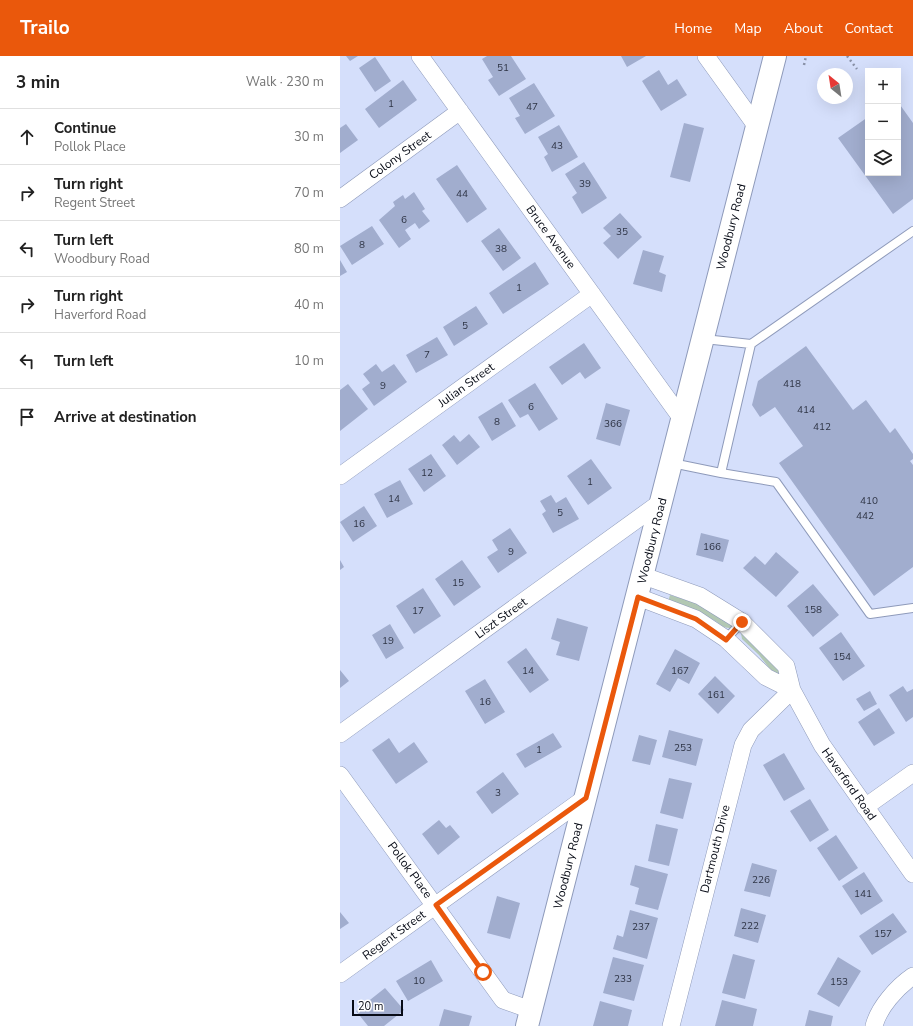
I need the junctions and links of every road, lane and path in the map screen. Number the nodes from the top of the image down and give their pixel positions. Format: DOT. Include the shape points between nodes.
graph roads {
  1 [pos="420,56"];
  2 [pos="706,56"];
  3 [pos="775,56"];
  4 [pos="806,56"];
  5 [pos="848,56"];
  6 [pos="804,65"];
  7 [pos="857,69"];
  8 [pos="460,112"];
  9 [pos="757,127"];
  10 [pos="340,199"];
  11 [pos="913,231"];
  12 [pos="592,294"];
  13 [pos="703,338"];
  14 [pos="751,344"];
  15 [pos="682,419"];
  16 [pos="671,463"];
  17 [pos="721,473"];
  18 [pos="340,476"];
  19 [pos="661,502"];
  20 [pos="644,576"];
  21 [pos="638,597"];
  22 [pos="913,608"];
  23 [pos="742,622"];
  24 [pos="726,640"];
  25 [pos="792,690"];
  26 [pos="340,734"];
  27 [pos="913,772"];
  28 [pos="340,775"];
  29 [pos="586,798"];
  30 [pos="866,807"];
  31 [pos="913,874"];
  32 [pos="436,905"];
  33 [pos="340,974"];
  34 [pos="913,976"];
  35 [pos="529,1018"];
  36 [pos="671,1026"];
  37 [pos="874,1026"];
  1 -- 8 [label="street, Bruce Avenue"];
  2 -- 9 [label="street"];
  3 -- 9 [label="main road, Woodbury Road"];
  4 -- 6 [label="path"];
  5 -- 7 [label="path"];
  8 -- 10 [label="street, Colony Street"];
  8 -- 12 [label="street, Bruce Avenue"];
  9 -- 13 [label="main road, Woodbury Road"];
  11 -- 14 [label="lane"];
  12 -- 15 [label="street, Bruce Avenue"];
  12 -- 18 [label="street, Julian Street"];
  13 -- 14 [label="lane"];
  13 -- 15 [label="main road, Woodbury Road"];
  14 -- 17 [label="lane"];
  15 -- 16 [label="main road, Woodbury Road"];
  16 -- 17 [label="lane"];
  16 -- 19 [label="main road, Woodbury Road"];
  17 -- 22 [label="lane" via="776,482 870,614"];
  19 -- 20 [label="main road, Woodbury Road"];
  19 -- 26 [label="street, Liszt Street"];
  20 -- 21 [label="main road, Woodbury Road"];
  20 -- 23 [label="street, Haverford Road" via="700,596"];
  21 -- 24 [label="street" via="696,619"];
  21 -- 29 [label="main road, Woodbury Road"];
  23 -- 24 [label="lane"];
  23 -- 25 [label="street, Haverford Road" via="786,666"];
  24 -- 25 [label="street" via="766,677"];
  25 -- 30 [label="street, Haverford Road" via="822,745"];
  25 -- 36 [label="street, Dartmouth Drive" via="751,730 743,745"];
  27 -- 30 [label="street"];
  28 -- 32 [label="street, Pollok Place"];
  29 -- 32 [label="street, Regent Street"];
  29 -- 35 [label="main road, Woodbury Road"];
  30 -- 31 [label="street, Haverford Road"];
  32 -- 33 [label="street, Regent Street"];
  32 -- 35 [label="street, Pollok Place" via="503,1000"];
  34 -- 37 [label="street" via="887,1001"];
}
